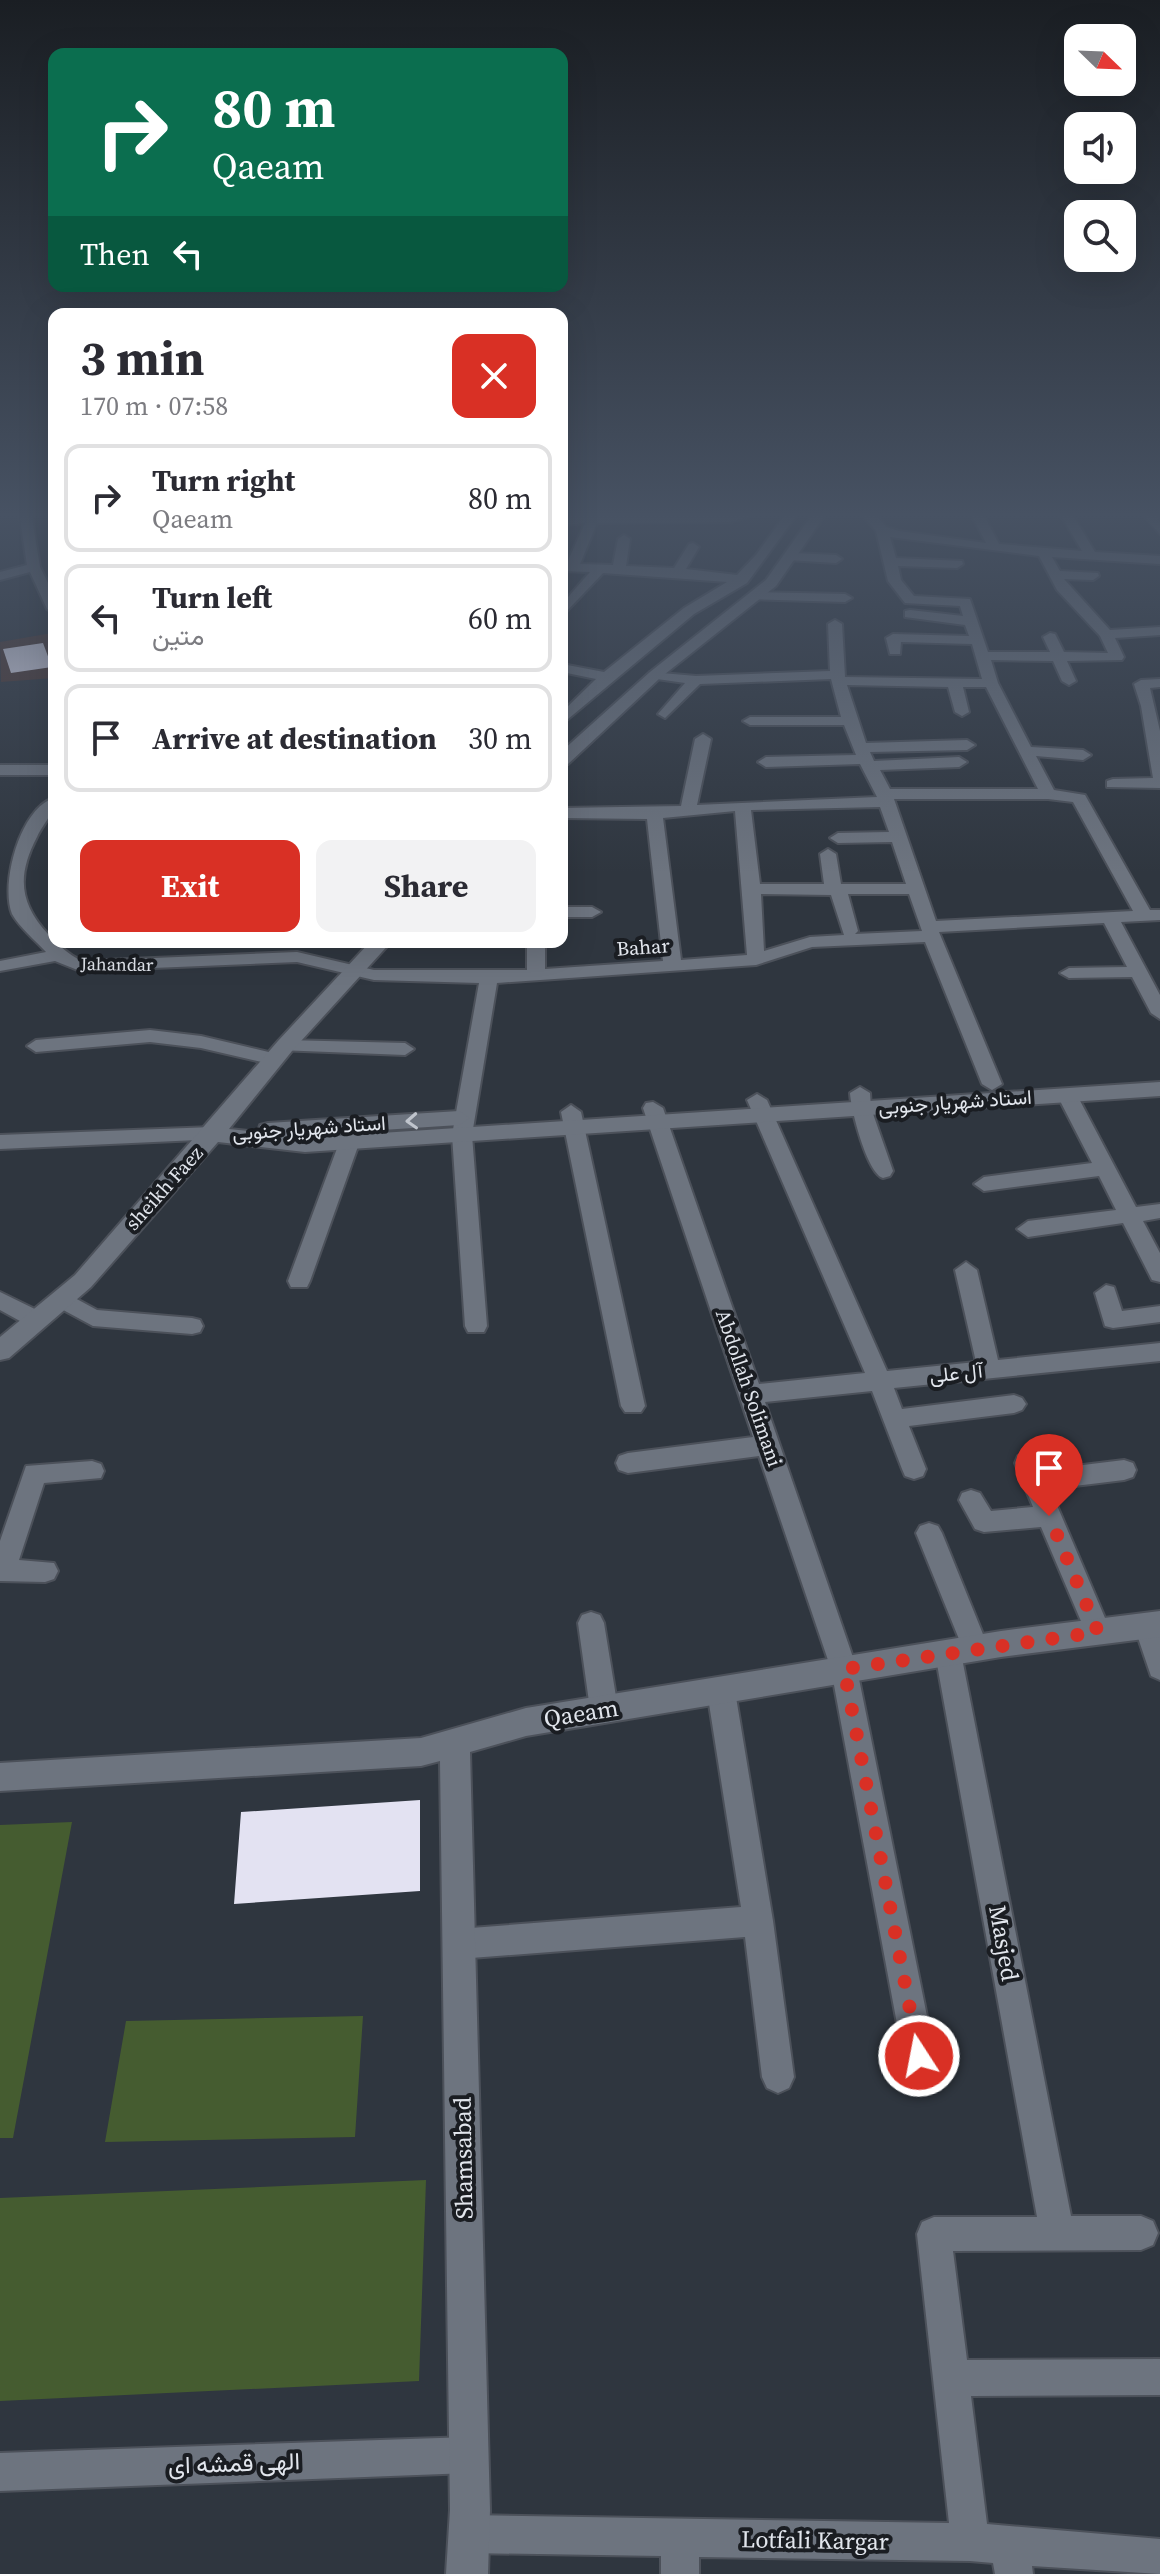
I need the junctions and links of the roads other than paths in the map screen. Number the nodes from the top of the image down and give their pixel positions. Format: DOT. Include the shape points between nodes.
graph roads {
  1 [pos="663,632"];
  2 [pos="709,632"];
  3 [pos="835,632"];
  4 [pos="973,632"];
  5 [pos="1140,632"];
  6 [pos="1106,634"];
  7 [pos="1050,637"];
  8 [pos="976,640"];
  9 [pos="895,651"];
  10 [pos="981,656"];
  11 [pos="1059,657"];
  12 [pos="747,662"];
  13 [pos="568,669"];
  14 [pos="655,675"];
  15 [pos="738,676"];
  16 [pos="607,677"];
  17 [pos="838,678"];
  18 [pos="696,680"];
  19 [pos="1069,681"];
  20 [pos="954,682"];
  21 [pos="991,683"];
  22 [pos="1160,683"];
  23 [pos="962,712"];
  24 [pos="568,714"];
  25 [pos="665,714"];
  26 [pos="750,721"];
  27 [pos="850,721"];
  28 [pos="703,739"];
  29 [pos="967,745"];
  30 [pos="1026,751"];
  31 [pos="568,755"];
  32 [pos="1083,755"];
  33 [pos="865,758"];
  34 [pos="766,762"];
  35 [pos="959,762"];
  36 [pos="0,770"];
  37 [pos="48,770"];
  38 [pos="1160,777"];
  39 [pos="1160,783"];
  40 [pos="1113,784"];
  41 [pos="1048,794"];
  42 [pos="886,798"];
  43 [pos="742,805"];
  44 [pos="688,809"];
  45 [pos="48,810"];
  46 [pos="568,813"];
  47 [pos="654,814"];
  48 [pos="900,837"];
  49 [pos="838,838"];
  50 [pos="828,854"];
  51 [pos="20,866"];
  52 [pos="0,868"];
  53 [pos="752,889"];
  54 [pos="918,889"];
  55 [pos="835,890"];
  56 [pos="568,912"];
  57 [pos="592,912"];
  58 [pos="1152,915"];
  59 [pos="1110,917"];
  60 [pos="849,931"];
  61 [pos="931,932"];
  62 [pos="48,944"];
  63 [pos="52,948"];
  64 [pos="375,948"];
  65 [pos="536,948"];
  66 [pos="250,951"];
  67 [pos="58,955"];
  68 [pos="756,960"];
  69 [pos="0,966"];
  70 [pos="673,967"];
  71 [pos="355,968"];
  72 [pos="1139,972"];
  73 [pos="1069,973"];
  74 [pos="536,976"];
  75 [pos="489,978"];
  76 [pos="1160,1013"];
  77 [pos="36,1046"];
  78 [pos="405,1049"];
  79 [pos="280,1052"];
  80 [pos="1160,1072"];
  81 [pos="992,1084"];
  82 [pos="1160,1089"];
  83 [pos="1067,1095"];
  84 [pos="860,1101"];
  85 [pos="760,1108"];
  86 [pos="655,1116"];
  87 [pos="573,1121"];
  88 [pos="462,1126"];
  89 [pos="353,1133"];
  90 [pos="213,1134"];
  91 [pos="0,1142"];
  92 [pos="1105,1168"];
  93 [pos="883,1171"];
  94 [pos="984,1184"];
  95 [pos="1160,1211"];
  96 [pos="1130,1215"];
  97 [pos="1028,1229"];
  98 [pos="966,1270"];
  99 [pos="1160,1274"];
  100 [pos="299,1281"];
  101 [pos="1106,1293"];
  102 [pos="62,1299"];
  103 [pos="0,1300"];
  104 [pos="1160,1314"];
  105 [pos="37,1320"];
  106 [pos="192,1326"];
  107 [pos="476,1326"];
  108 [pos="0,1351"];
  109 [pos="1160,1352"];
  110 [pos="989,1370"];
  111 [pos="880,1381"];
  112 [pos="752,1394"];
  113 [pos="1014,1404"];
  114 [pos="633,1406"];
  115 [pos="895,1419"];
  116 [pos="769,1445"];
  117 [pos="628,1463"];
  118 [pos="914,1469"];
  119 [pos="1124,1470"];
  120 [pos="92,1471"];
  121 [pos="971,1500"];
  122 [pos="1049,1516"];
  123 [pos="929,1533"];
  124 [pos="1,1570"];
  125 [pos="45,1571"];
  126 [pos="591,1623"];
  127 [pos="1153,1625"];
  128 [pos="1098,1632"];
  129 [pos="962,1651"];
  130 [pos="1160,1668"];
  131 [pos="844,1669"];
  132 [pos="721,1691"];
  133 [pos="604,1709"];
  134 [pos="455,1742"];
  135 [pos="0,1777"];
  136 [pos="758,1921"];
  137 [pos="458,1944"];
  138 [pos="919,2056"];
  139 [pos="778,2077"];
  140 [pos="1057,2233"];
  141 [pos="1141,2233"];
  142 [pos="1160,2377"];
  143 [pos="951,2378"];
  144 [pos="469,2455"];
  145 [pos="0,2472"];
  146 [pos="469,2534"];
  147 [pos="970,2542"];
  148 [pos="680,2556"];
  149 [pos="1160,2558"];
  150 [pos="1012,2560"];
  151 [pos="467,2574"];
  1 -- 16 [label="street"];
  2 -- 14 [label="street"];
  3 -- 17 [label="street"];
  4 -- 8 [label="street"];
  5 -- 6 [label="street"];
  6 -- 11 [label="street" via="1117,657"];
  7 -- 11 [label="street"];
  8 -- 9 [label="street" via="893,638"];
  8 -- 10 [label="street"];
  10 -- 11 [label="street"];
  10 -- 21 [label="street"];
  11 -- 19 [label="street"];
  12 -- 15 [label="street"];
  13 -- 16 [label="street"];
  14 -- 18 [label="street"];
  14 -- 31 [label="street"];
  15 -- 17 [label="street"];
  15 -- 18 [label="street"];
  16 -- 24 [label="street"];
  17 -- 20 [label="street" via="905,674"];
  17 -- 27 [label="street"];
  18 -- 25 [label="street"];
  20 -- 21 [label="street"];
  20 -- 23 [label="street"];
  21 -- 30 [label="street"];
  22 -- 38 [label="street" via="1141,684 1151,705"];
  26 -- 27 [label="street"];
  27 -- 33 [label="street"];
  28 -- 44 [label="street"];
  29 -- 33 [label="street"];
  30 -- 32 [label="street"];
  30 -- 41 [label="street"];
  33 -- 34 [label="street"];
  33 -- 35 [label="street"];
  33 -- 42 [label="street"];
  36 -- 37 [label="street"];
  39 -- 40 [label="street"];
  41 -- 42 [label="street"];
  41 -- 58 [label="street" via="1079,798"];
  42 -- 43 [label="street"];
  42 -- 48 [label="street"];
  43 -- 44 [label="street"];
  43 -- 53 [label="street"];
  44 -- 47 [label="street"];
  45 -- 51 [label="street, Jahandar" via="31,828"];
  46 -- 47 [label="street"];
  47 -- 70 [label="street"];
  48 -- 49 [label="street"];
  48 -- 54 [label="street"];
  50 -- 55 [label="street"];
  51 -- 52 [label="street"];
  51 -- 62 [label="street, Jahandar" via="16,898 21,914"];
  53 -- 55 [label="street"];
  53 -- 68 [label="street"];
  54 -- 55 [label="street"];
  54 -- 61 [label="street"];
  55 -- 60 [label="street"];
  56 -- 57 [label="street"];
  58 -- 59 [label="street, Bahar"];
  59 -- 61 [label="street, Bahar"];
  59 -- 72 [label="street"];
  61 -- 68 [label="street, Bahar" via="810,942"];
  61 -- 81 [label="street"];
  63 -- 67 [label="street, Jahandar"];
  64 -- 71 [label="street, sheikh Faez"];
  65 -- 74 [label="street"];
  66 -- 67 [label="street, Jahandar" via="99,967 64,962"];
  66 -- 71 [label="street, Jahandar"];
  67 -- 69 [label="street"];
  68 -- 70 [label="street, Bahar"];
  70 -- 74 [label="street, Bahar"];
  71 -- 75 [label="street, Bahar" via="374,975"];
  71 -- 79 [label="street, sheikh Faez"];
  72 -- 73 [label="street"];
  72 -- 76 [label="street"];
  74 -- 75 [label="street, Bahar"];
  75 -- 88 [label="street"];
  77 -- 79 [label="street" via="150,1036"];
  78 -- 79 [label="street"];
  79 -- 90 [label="street, sheikh Faez"];
  80 -- 81 [label="street, استاد شهریار جنوبی"];
  81 -- 84 [label="street, استاد شهریار جنوبی"];
  82 -- 83 [label="street, استاد شهریار جنوبی"];
  83 -- 84 [label="street, استاد شهریار جنوبی"];
  83 -- 92 [label="street"];
  84 -- 85 [label="street, استاد شهریار جنوبی"];
  84 -- 93 [label="street"];
  85 -- 86 [label="street, استاد شهریار جنوبی"];
  85 -- 111 [label="street"];
  86 -- 87 [label="street, استاد شهریار جنوبی"];
  86 -- 112 [label="street, Abdollah Solimani"];
  87 -- 88 [label="street, استاد شهریار جنوبی"];
  87 -- 114 [label="street"];
  88 -- 89 [label="street, استاد شهریار جنوبی"];
  88 -- 107 [label="street"];
  89 -- 90 [label="street, استاد شهریار جنوبی" via="305,1145"];
  89 -- 100 [label="street"];
  90 -- 91 [label="street"];
  90 -- 102 [label="street, sheikh Faez"];
  92 -- 94 [label="street"];
  92 -- 96 [label="street"];
  95 -- 96 [label="street"];
  96 -- 97 [label="street"];
  96 -- 99 [label="street"];
  98 -- 110 [label="street"];
  101 -- 104 [label="street" via="1113,1320"];
  102 -- 105 [label="street, sheikh Faez"];
  102 -- 106 [label="street" via="93,1318"];
  103 -- 105 [label="street"];
  105 -- 108 [label="street, sheikh Faez"];
  109 -- 110 [label="street, آل علی"];
  110 -- 111 [label="street, آل علی"];
  111 -- 112 [label="street, آل علی"];
  111 -- 115 [label="street"];
  112 -- 116 [label="street, Abdollah Solimani"];
  113 -- 115 [label="street"];
  115 -- 118 [label="street"];
  116 -- 117 [label="street"];
  116 -- 131 [label="street, Abdollah Solimani"];
  119 -- 122 [label="street" via="1030,1472"];
  120 -- 124 [label="street" via="35,1473"];
  121 -- 122 [label="street" via="984,1522"];
  122 -- 128 [label="street"];
  123 -- 129 [label="street, Masjed"];
  124 -- 125 [label="street"];
  126 -- 133 [label="street"];
  127 -- 128 [label="street, Qaeam"];
  127 -- 130 [label="street"];
  128 -- 129 [label="street, Qaeam"];
  129 -- 131 [label="street, Qaeam"];
  129 -- 140 [label="street, Masjed"];
  131 -- 132 [label="street, Qaeam"];
  131 -- 138 [label="street, Abdollah Solimani"];
  132 -- 133 [label="street, Qaeam"];
  132 -- 136 [label="street"];
  133 -- 134 [label="street, Qaeam" via="526,1722"];
  134 -- 135 [label="street, Qaeam" via="421,1752"];
  134 -- 137 [label="street, Shamsabad"];
  136 -- 137 [label="street"];
  136 -- 139 [label="street"];
  137 -- 144 [label="street, Shamsabad"];
  140 -- 141 [label="street"];
  140 -- 143 [label="street" via="934,2234"];
  142 -- 143 [label="street"];
  143 -- 147 [label="street"];
  144 -- 145 [label="street, الهی قمشه ای"];
  144 -- 146 [label="street, Shamsabad"];
  146 -- 148 [label="street, Lotfali Kargar"];
  146 -- 151 [label="street, Shamsabad"];
  147 -- 148 [label="street, Lotfali Kargar"];
  147 -- 150 [label="street, Lotfali Kargar"];
  149 -- 150 [label="street, Lotfali Kargar"];
}
